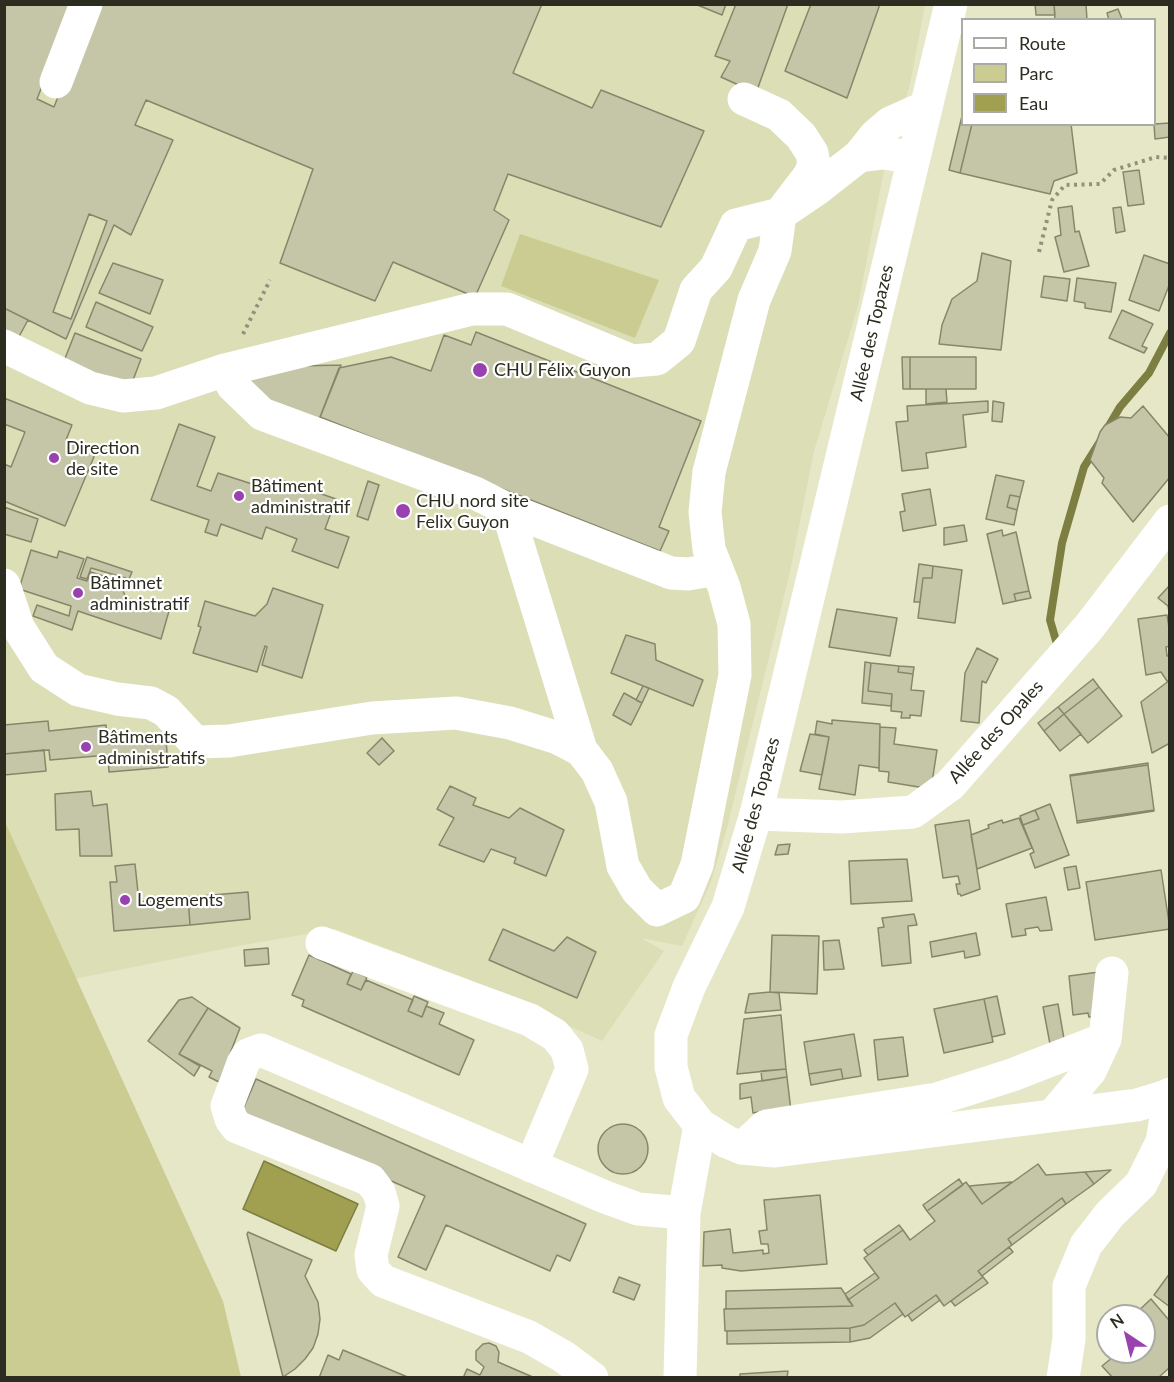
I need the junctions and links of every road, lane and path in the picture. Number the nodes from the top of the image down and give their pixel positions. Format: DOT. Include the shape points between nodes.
graph roads {
  1 [pos="86,4"];
  2 [pos="953,25"];
  3 [pos="56,82"];
  4 [pos="744,99"];
  5 [pos="926,107"];
  6 [pos="859,156"];
  7 [pos="1170,158"];
  8 [pos="913,160"];
  9 [pos="780,214"];
  10 [pos="1039,252"];
  11 [pos="270,280"];
  12 [pos="4,346"];
  13 [pos="225,370"];
  14 [pos="507,509"];
  15 [pos="1170,521"];
  16 [pos="717,569"];
  17 [pos="4,585"];
  18 [pos="581,750"];
  19 [pos="756,814"];
  20 [pos="322,943"];
  21 [pos="1112,972"];
  22 [pos="1106,1039"];
  23 [pos="1170,1094"];
  24 [pos="1053,1115"];
  25 [pos="700,1125"];
  26 [pos="742,1148"];
  27 [pos="531,1166"];
  28 [pos="684,1213"];
  29 [pos="592,1377"];
  30 [pos="680,1377"];
  31 [pos="1063,1377"];
  1 -- 3 [label="street"];
  2 -- 5 [label="street, Allée des Topazes"];
  4 -- 9 [label="street" via="779,115 812,153 814,165 809,176"];
  5 -- 6 [label="street" via="890,123"];
  5 -- 8 [label="street, Allée des Topazes"];
  6 -- 8 [label="street" via="883,153"];
  6 -- 9 [label="street"];
  7 -- 10 [label="path" via="1156,157 1114,170 1100,184 1065,185 1052,200"];
  8 -- 19 [label="street, Allée des Topazes"];
  9 -- 13 [label="street" via="736,225 716,268 696,290 679,340 657,359 632,361 507,309 472,309"];
  9 -- 16 [label="street" via="775,250 754,300 709,472 705,512 709,549"];
  11 -- 13 [label="path"];
  12 -- 13 [label="street" via="90,388 123,396 156,393"];
  13 -- 14 [label="street" via="233,386 262,414 476,493"];
  14 -- 16 [label="street" via="671,573"];
  14 -- 18 [label="street"];
  15 -- 19 [label="street, Allée des Opales" via="1089,627 950,785 913,812 842,817"];
  16 -- 18 [label="street" via="734,624 735,675 696,865 684,897 657,910 638,890 623,866 611,802 597,771"];
  17 -- 18 [label="street" via="18,627 44,668 78,690 150,703 166,711 199,742 229,741 372,718 456,713 510,723 558,738"];
  19 -- 25 [label="street, Allée des Topazes" via="728,907 689,987 671,1035 671,1067 680,1098"];
  20 -- 27 [label="street" via="530,1020 555,1035 567,1050 572,1069"];
  21 -- 22 [label="street"];
  22 -- 24 [label="street" via="1090,1071"];
  22 -- 26 [label="street" via="1012,1076 937,1099 766,1126"];
  23 -- 24 [label="street, Allée des Topazes" via="1137,1105"];
  23 -- 31 [label="street" via="1162,1142 1142,1184 1110,1214 1086,1245 1069,1286 1069,1338"];
  24 -- 26 [label="street, Allée des Topazes" via="775,1151"];
  25 -- 26 [label="street, Allée des Topazes"];
  25 -- 28 [label="street"];
  27 -- 28 [label="street" via="638,1209"];
  27 -- 29 [label="street" via="261,1050 248,1055 243,1063 227,1106 237,1127 369,1180 383,1206 371,1255 373,1270 383,1281 529,1337"];
  28 -- 30 [label="street"];
}
